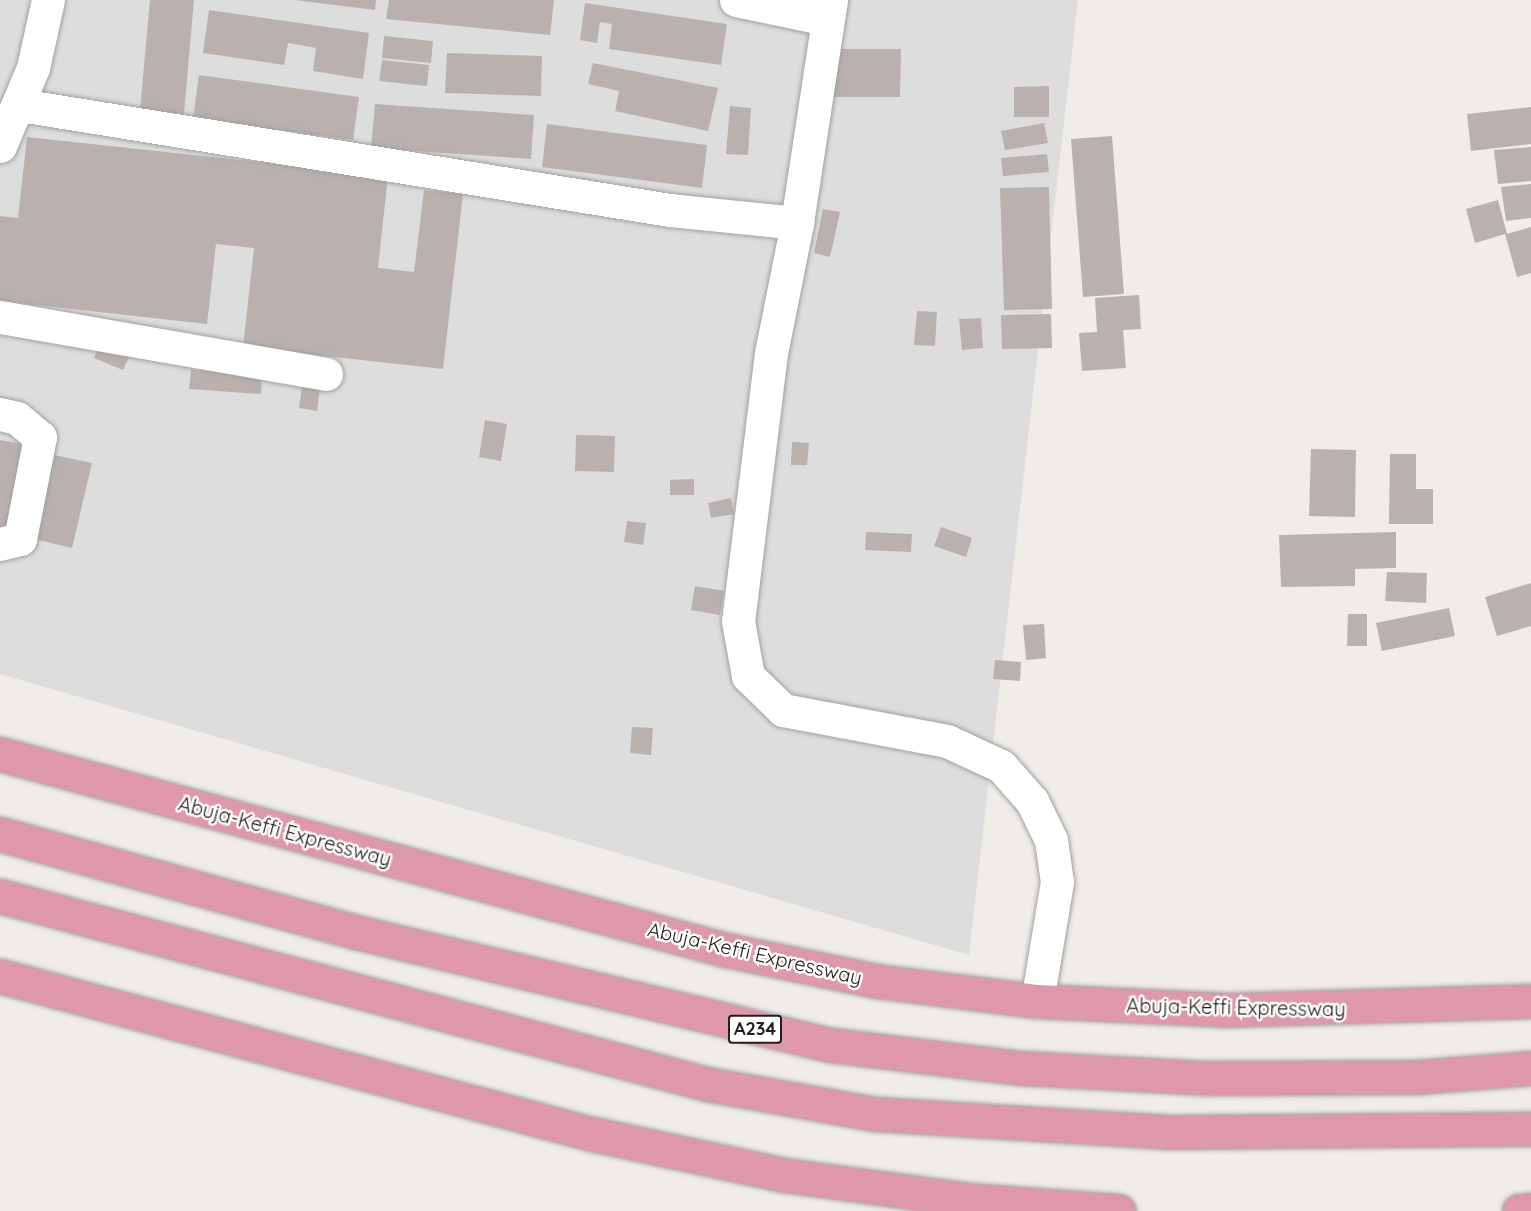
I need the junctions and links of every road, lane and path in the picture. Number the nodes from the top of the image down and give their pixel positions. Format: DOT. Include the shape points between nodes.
graph roads {
  1 [pos="48,0"];
  2 [pos="736,0"];
  3 [pos="829,9"];
  4 [pos="20,105"];
  5 [pos="0,146"];
  6 [pos="797,223"];
  7 [pos="0,317"];
  8 [pos="326,374"];
  9 [pos="0,414"];
  10 [pos="0,544"];
  11 [pos="0,754"];
  12 [pos="0,834"];
  13 [pos="0,896"];
  14 [pos="0,976"];
  15 [pos="1037,1001"];
  16 [pos="1531,1001"];
  17 [pos="1531,1068"];
  18 [pos="1531,1129"];
  19 [pos="1531,1210"];
  20 [pos="1119,1211"];
  21 [pos="1520,1211"];
  1 -- 4 [label="street"];
  2 -- 3 [label="street"];
  3 -- 6 [label="street"];
  4 -- 5 [label="street"];
  4 -- 6 [label="street" via="670,210"];
  6 -- 15 [label="street" via="771,353 738,621 748,676 783,710 947,741 1001,766 1032,801 1051,840 1057,882"];
  7 -- 8 [label="street"];
  9 -- 10 [label="street" via="17,418 40,437 20,539"];
  11 -- 15 [label="highway, Abuja-Keffi Expressway" via="722,949 876,981"];
  12 -- 17 [label="highway, A234" via="379,938 831,1045 1022,1068 1209,1078 1418,1077"];
  13 -- 18 [label="highway" via="696,1081 876,1114 1169,1132"];
  14 -- 20 [label="highway" via="588,1133 784,1175 968,1200"];
  15 -- 16 [label="highway, Abuja-Keffi Expressway" via="1225,1010"];
  19 -- 21 [label="highway"];
}
